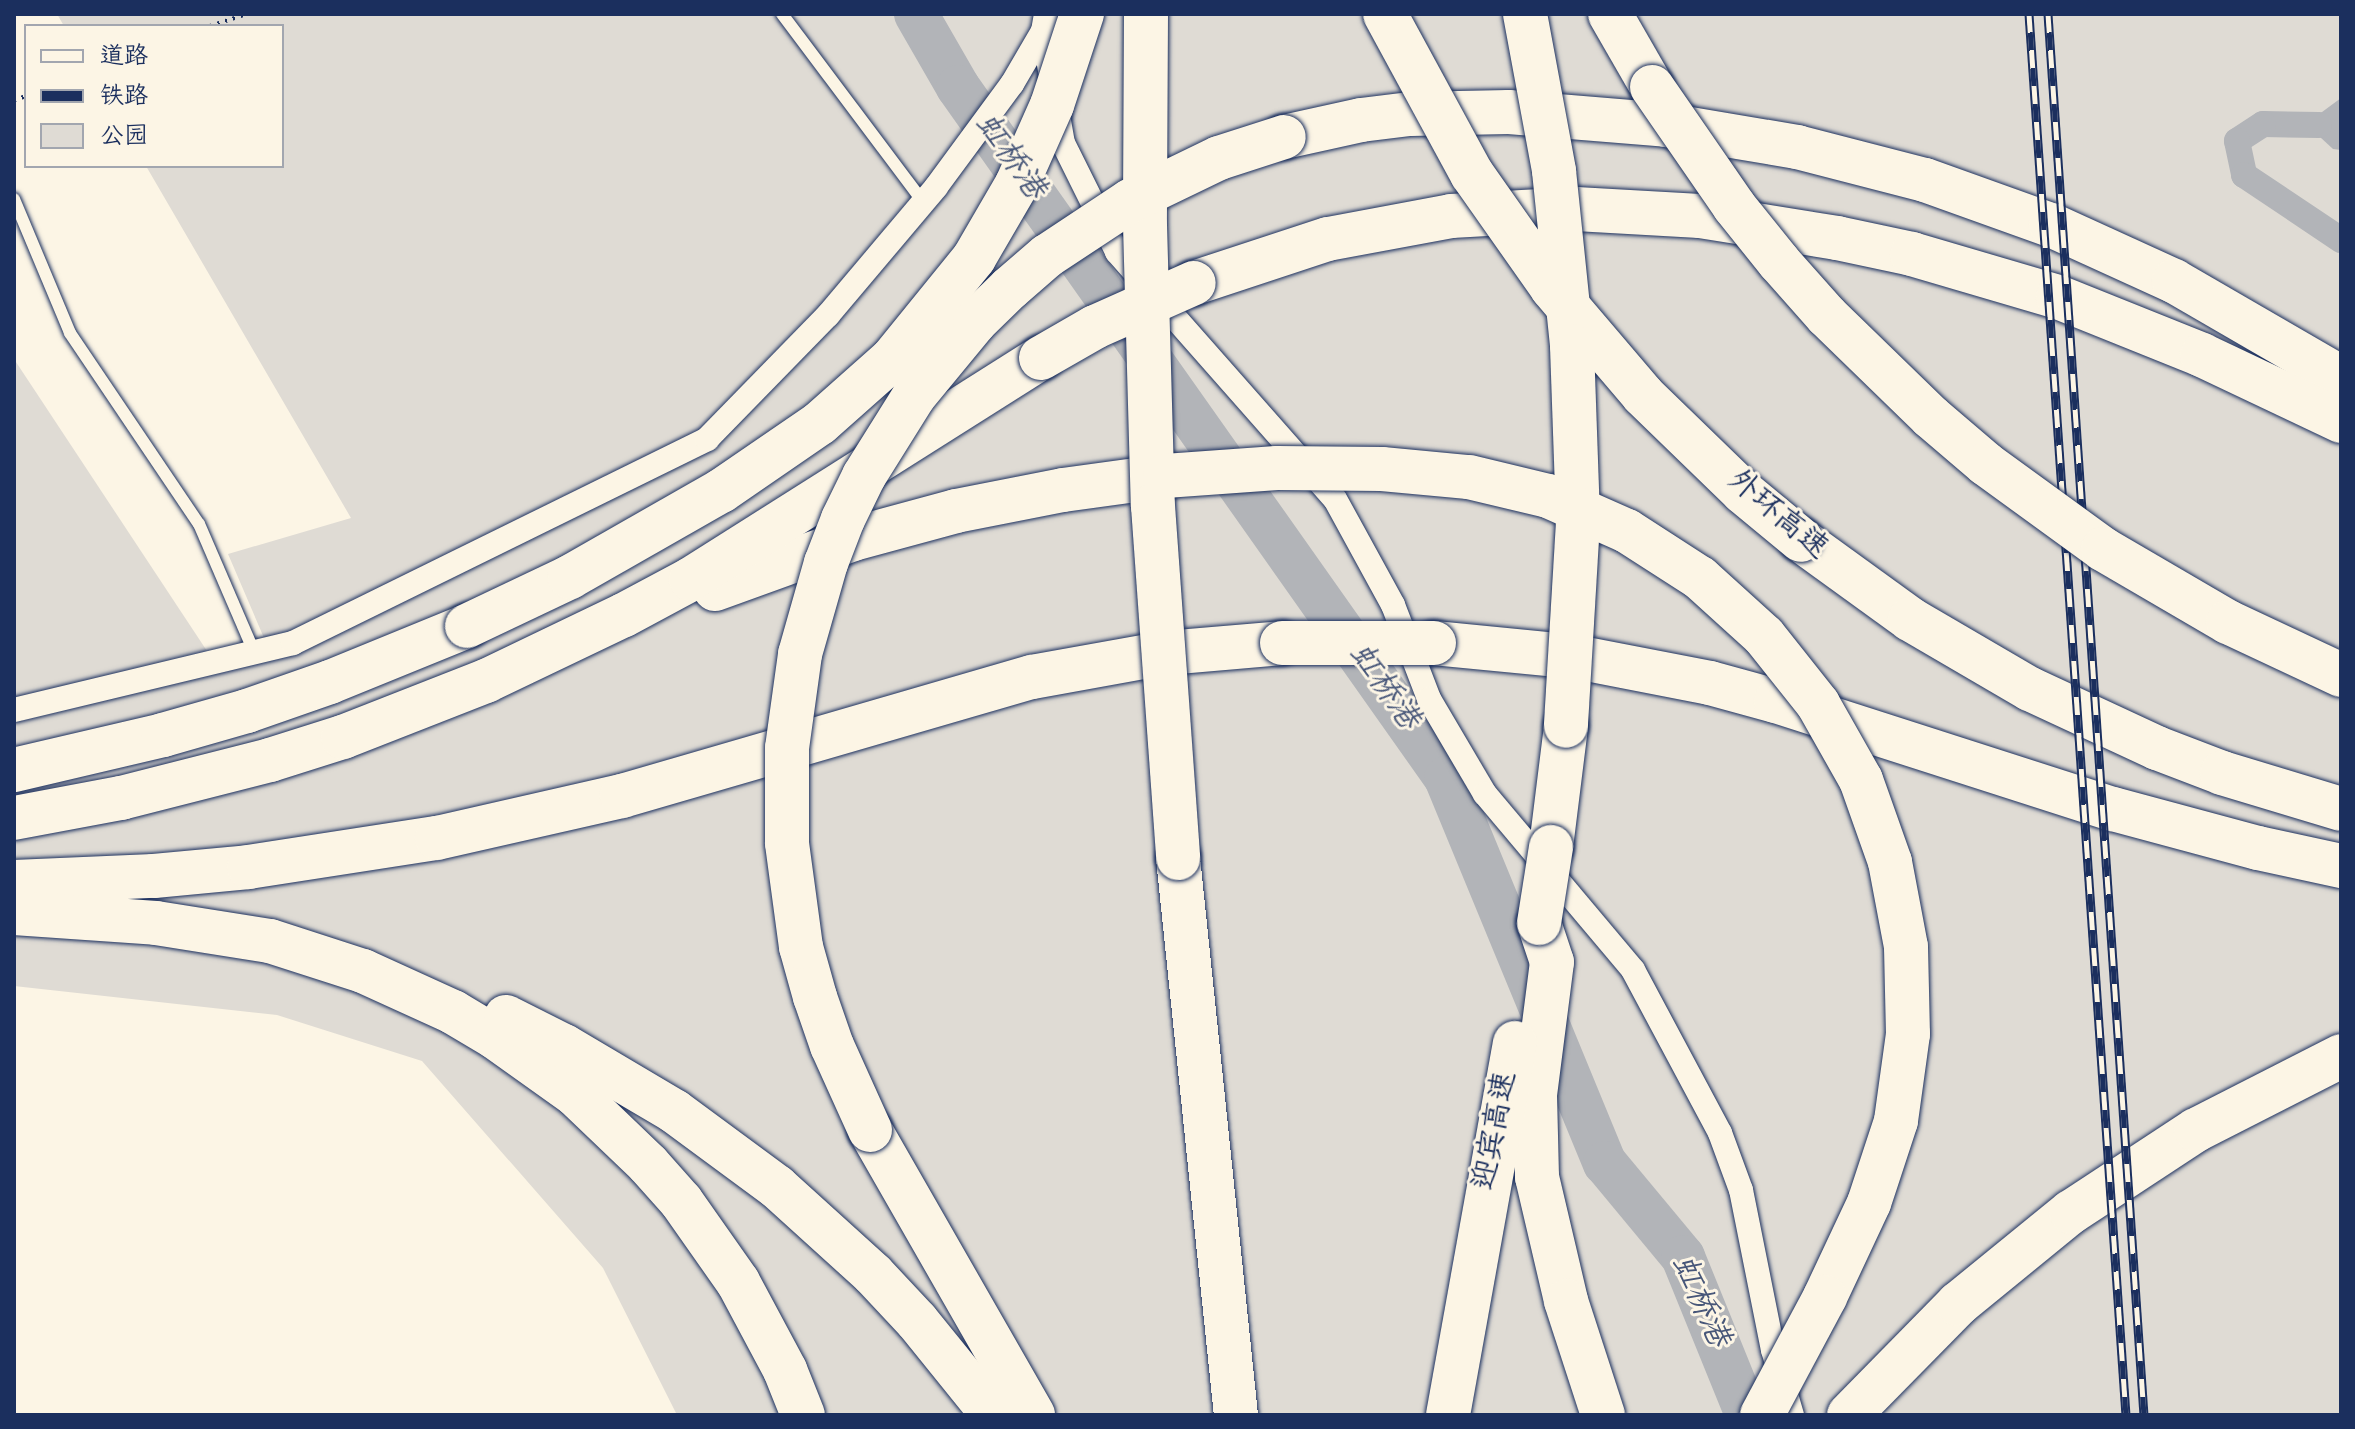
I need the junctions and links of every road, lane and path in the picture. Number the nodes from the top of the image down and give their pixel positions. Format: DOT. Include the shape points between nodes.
graph roads {
  1 [pos="248,14"];
  2 [pos="782,14"];
  3 [pos="1146,14"];
  4 [pos="1385,14"];
  5 [pos="1525,14"];
  6 [pos="1610,14"];
  7 [pos="1057,20"];
  8 [pos="216,24"];
  9 [pos="930,194"];
  10 [pos="14,199"];
  11 [pos="2341,378"];
  12 [pos="2341,421"];
  13 [pos="672,589"];
  14 [pos="254,652"];
  15 [pos="2341,675"];
  16 [pos="14,710"];
  17 [pos="14,770"];
  18 [pos="2341,809"];
  19 [pos="14,818"];
  20 [pos="2341,866"];
  21 [pos="14,882"];
  22 [pos="14,913"];
  23 [pos="1539,923"];
  24 [pos="453,1012"];
  25 [pos="2341,1056"];
  26 [pos="803,1415"];
  27 [pos="993,1415"];
  28 [pos="1033,1415"];
  29 [pos="1236,1415"];
  30 [pos="1448,1415"];
  31 [pos="1603,1415"];
  32 [pos="1762,1415"];
  33 [pos="1792,1415"];
  34 [pos="1849,1415"];
  1 -- 8 [label="path"];
  2 -- 9 [label="lane"];
  3 -- 29 [label="highway, bridge" via="1149,397 1161,646"];
  4 -- 18 [label="highway, 外环高速, bridge" via="1472,174 1552,288 1662,415 1743,492 1910,619 2043,696 2170,753"];
  5 -- 23 [label="highway, 迎宾高速, bridge" via="1565,258 1577,433 1572,653"];
  6 -- 15 [label="highway, bridge" via="1652,87 1734,206 1827,316 1931,417 2032,499 2115,556 2228,622"];
  7 -- 9 [label="street"];
  7 -- 17 [label="highway, bridge" via="1047,119 1011,197 948,293 892,359 820,423 721,491 582,570 467,626 247,711"];
  7 -- 33 [label="street" via="1063,143 1117,252 1335,499 1393,605 1429,699 1485,794 1633,970 1720,1133 1741,1190 1773,1350"];
  9 -- 14 [label="street" via="828,315 707,439 293,643"];
  10 -- 14 [label="lane" via="70,333 199,524"];
  11 -- 28 [label="highway, bridge" via="2174,281 2051,225 1925,180 1797,147 1666,125 1509,112 1361,120 1219,158 1130,201 1047,256 964,334 914,396 843,519 800,654 787,748 785,812 801,947 832,1046 870,1130"];
  12 -- 13 [label="highway, bridge" via="2202,355 2058,297 1897,251 1700,216 1576,209 1451,216 1328,239 1194,283 1095,327"];
  13 -- 19 [label="highway" via="486,681 343,737 196,780"];
  13 -- 32 [label="highway, bridge" via="711,590 853,539 956,511 1165,476 1277,468 1469,477 1548,496 1627,531 1700,578 1764,636 1818,704 1861,780 1890,862 1906,947 1908,1034 1896,1121 1869,1203"];
  14 -- 16 [label="street"];
  20 -- 21 [label="highway, bridge" via="2113,809 1710,683 1576,657 1434,643 1282,643 1166,653 1032,677 622,796 437,838 249,867"];
  22 -- 24 [label="highway" via="156,923 270,941 363,971"];
  23 -- 30 [label="highway, 迎宾高速"];
  23 -- 31 [label="highway" via="1552,962 1535,1095 1537,1177 1559,1276"];
  24 -- 26 [label="highway" via="576,1095 681,1201 745,1293"];
  24 -- 27 [label="highway" via="496,1012 652,1097 726,1148 873,1274"];
  25 -- 34 [label="highway" via="2196,1130 2071,1212 1958,1304"];
}
